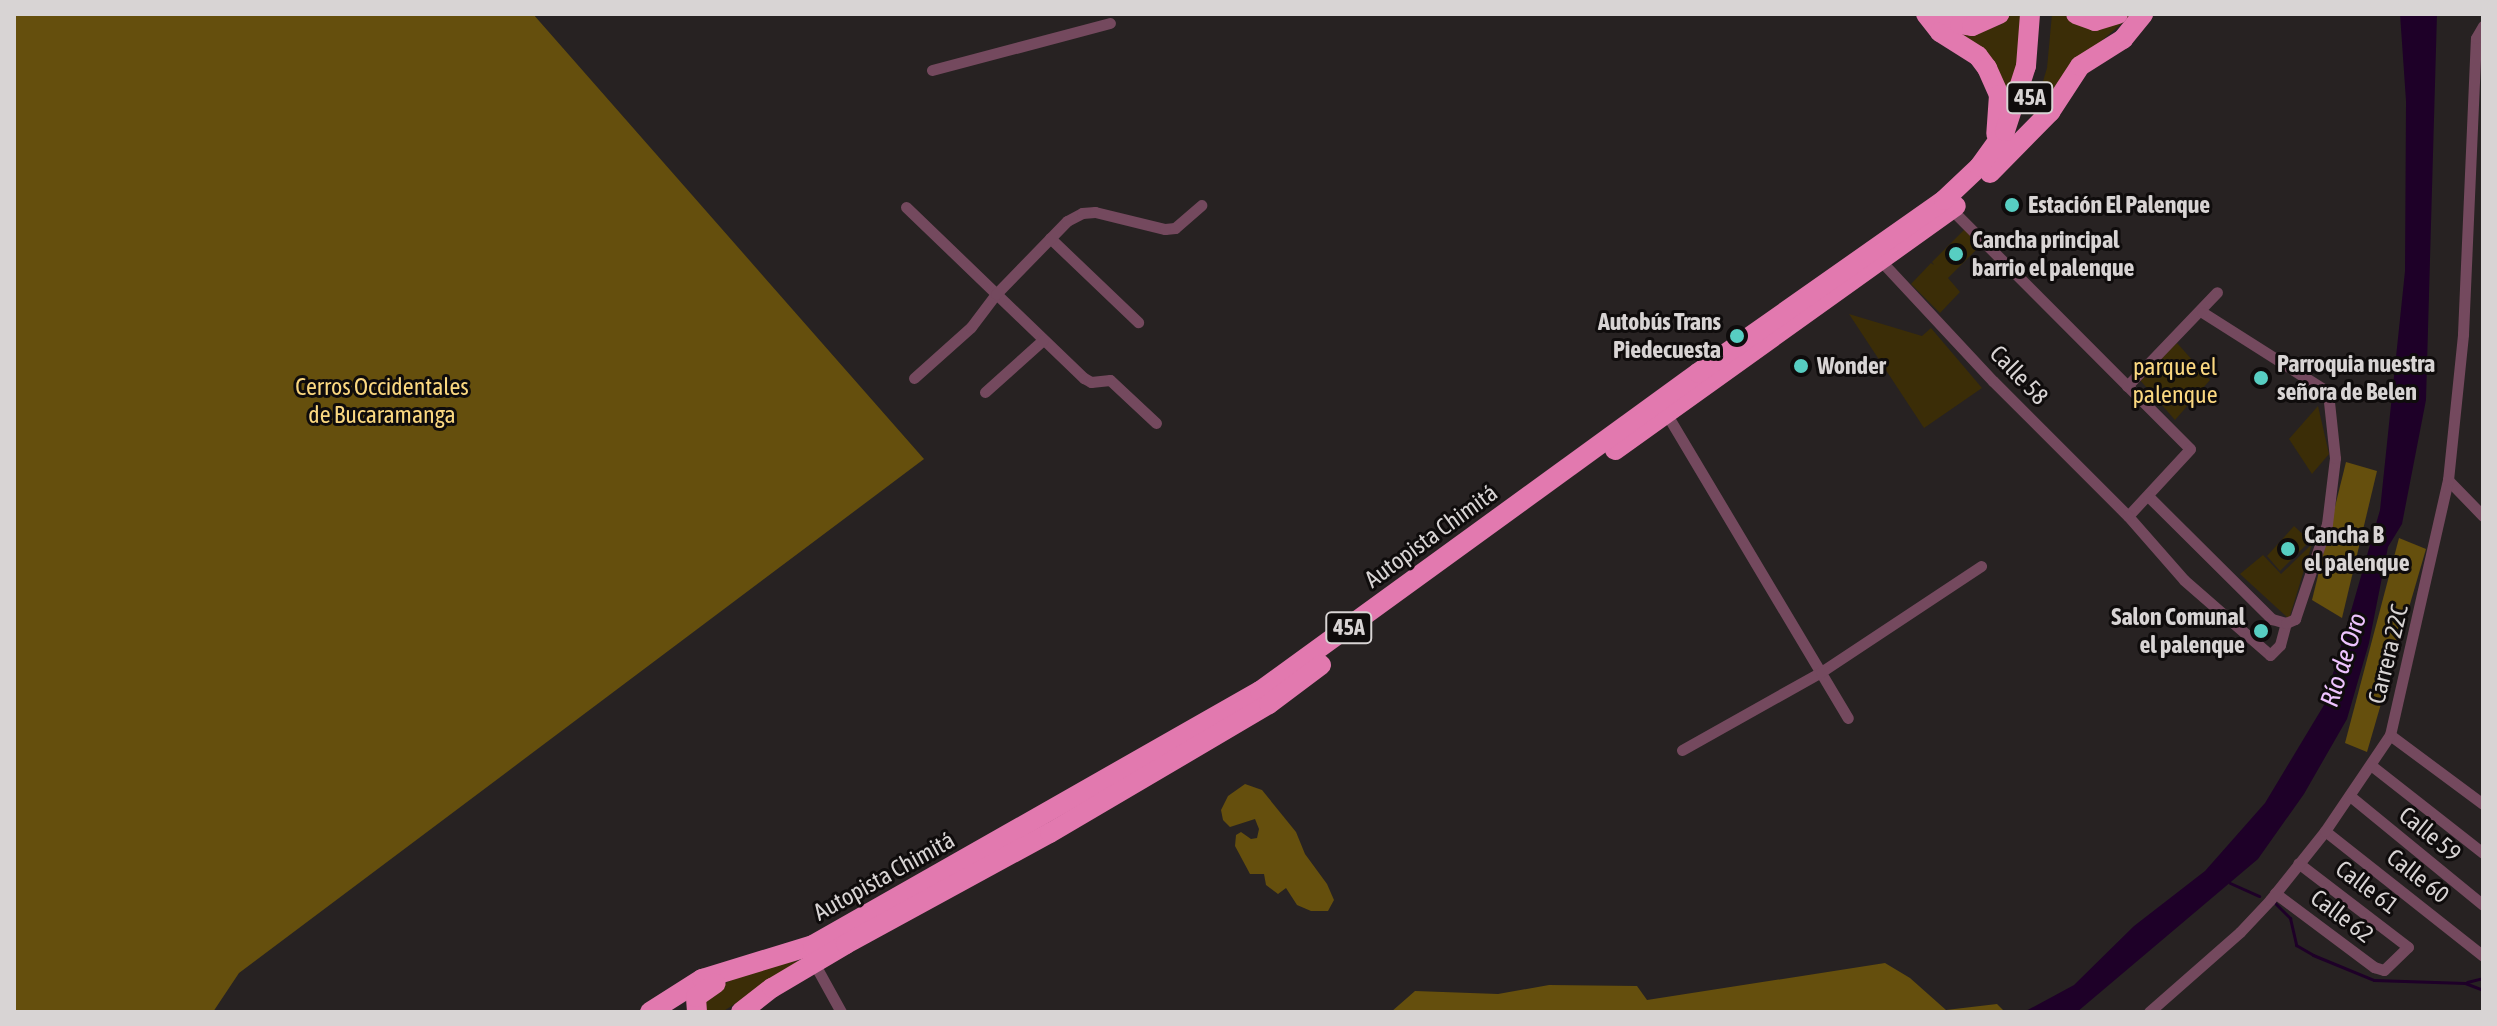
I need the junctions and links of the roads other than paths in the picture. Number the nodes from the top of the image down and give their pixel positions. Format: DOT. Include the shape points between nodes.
graph roads {
  1 [pos="1926,14"];
  2 [pos="1946,14"];
  3 [pos="1999,14"];
  4 [pos="2030,14"];
  5 [pos="2043,14"];
  6 [pos="2076,14"];
  7 [pos="2118,14"];
  8 [pos="2143,14"];
  9 [pos="1110,23"];
  10 [pos="2483,26"];
  11 [pos="932,70"];
  12 [pos="1992,151"];
  13 [pos="1990,173"];
  14 [pos="1201,205"];
  15 [pos="906,207"];
  16 [pos="1952,210"];
  17 [pos="1050,238"];
  18 [pos="1881,261"];
  19 [pos="2217,292"];
  20 [pos="996,294"];
  21 [pos="2202,312"];
  22 [pos="1138,322"];
  23 [pos="1043,340"];
  24 [pos="914,378"];
  25 [pos="2127,386"];
  26 [pos="985,392"];
  27 [pos="1666,413"];
  28 [pos="1156,423"];
  29 [pos="2448,480"];
  30 [pos="2148,496"];
  31 [pos="2128,516"];
  32 [pos="2483,516"];
  33 [pos="1981,566"];
  34 [pos="2290,621"];
  35 [pos="1821,672"];
  36 [pos="1848,718"];
  37 [pos="2390,735"];
  38 [pos="1682,750"];
  39 [pos="2372,766"];
  40 [pos="2350,796"];
  41 [pos="2483,804"];
  42 [pos="2325,831"];
  43 [pos="2483,853"];
  44 [pos="2298,863"];
  45 [pos="2275,893"];
  46 [pos="2483,905"];
  47 [pos="2483,956"];
  48 [pos="755,961"];
  49 [pos="814,963"];
  50 [pos="2384,970"];
  51 [pos="772,988"];
  52 [pos="650,1012"];
  53 [pos="697,1012"];
  54 [pos="732,1012"];
  55 [pos="741,1012"];
  56 [pos="841,1012"];
  57 [pos="2149,1012"];
  1 -- 12 [label="highway" via="1951,41 1978,56 1995,81 2000,110"];
  2 -- 3 [label="highway" via="1972,26"];
  4 -- 12 [label="highway, Autopista Chimitá / 45A" via="2026,66 2015,107"];
  5 -- 13 [label="highway, Autopista Chimitá / 45A" via="2040,62 2030,98 2015,135"];
  6 -- 7 [label="highway" via="2095,21"];
  8 -- 13 [label="highway" via="2123,39 2080,66 2050,112"];
  9 -- 11 [label="street"];
  10 -- 29 [label="street, Carrera 22C" via="2476,38 2463,334"];
  12 -- 48 [label="highway, Autopista Chimitá / 45A" via="1944,200 1260,691 824,939"];
  13 -- 16 [label="highway, Autopista Chimitá / 45A"];
  14 -- 17 [label="street" via="1184,223 1165,229 1082,213"];
  15 -- 20 [label="street"];
  16 -- 18 [label="highway, Autopista Chimitá / 45A"];
  16 -- 25 [label="street"];
  17 -- 20 [label="street"];
  17 -- 22 [label="street"];
  18 -- 27 [label="highway, Autopista Chimitá / 45A"];
  18 -- 31 [label="street, Calle 58"];
  19 -- 21 [label="street"];
  20 -- 23 [label="street"];
  20 -- 24 [label="street" via="971,327"];
  21 -- 25 [label="street"];
  21 -- 34 [label="street" via="2328,392 2335,458 2327,524"];
  23 -- 26 [label="street"];
  23 -- 28 [label="street" via="1084,378 1110,380"];
  25 -- 30 [label="street" via="2190,449"];
  27 -- 35 [label="street"];
  27 -- 49 [label="highway, Autopista Chimitá / 45A" via="1269,704"];
  29 -- 32 [label="street"];
  29 -- 37 [label="street, Carrera 22C"];
  30 -- 31 [label="street"];
  30 -- 34 [label="street" via="2272,619"];
  31 -- 34 [label="street, Calle 58" via="2184,580 2270,655"];
  33 -- 35 [label="street"];
  35 -- 36 [label="street"];
  35 -- 38 [label="street"];
  37 -- 39 [label="street, Carrera 22C"];
  37 -- 41 [label="street"];
  39 -- 40 [label="street, Carrera 22C"];
  39 -- 43 [label="street"];
  40 -- 42 [label="street, Carrera 22C"];
  40 -- 46 [label="street, Calle 59"];
  42 -- 44 [label="street, Carrera 22C"];
  42 -- 47 [label="street, Calle 60"];
  44 -- 45 [label="street, Carrera 22C"];
  44 -- 50 [label="street, Calle 61" via="2408,947"];
  45 -- 50 [label="street, Calle 62"];
  45 -- 57 [label="street, Carrera 22C" via="2240,932"];
  48 -- 52 [label="highway, Autopista Chimitá / 45A" via="702,979"];
  48 -- 53 [label="highway" via="699,993"];
  49 -- 51 [label="highway, Autopista Chimitá / 45A"];
  49 -- 56 [label="street"];
  51 -- 54 [label="highway"];
  51 -- 55 [label="highway, Autopista Chimitá / 45A"];
}
